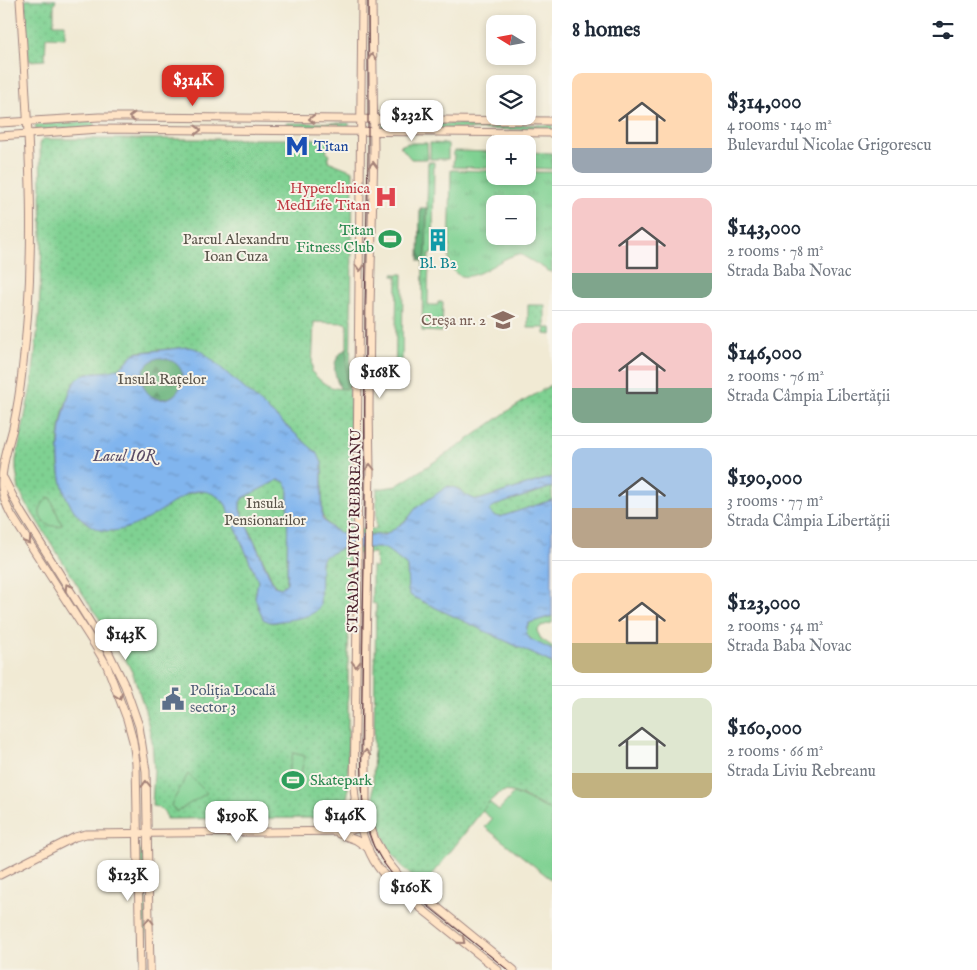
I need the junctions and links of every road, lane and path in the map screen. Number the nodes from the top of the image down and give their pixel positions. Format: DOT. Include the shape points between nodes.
graph roads {
  1 [pos="20,0"];
  2 [pos="362,0"];
  3 [pos="372,0"];
  4 [pos="360,119"];
  5 [pos="372,119"];
  6 [pos="27,121"];
  7 [pos="552,121"];
  8 [pos="0,123"];
  9 [pos="373,131"];
  10 [pos="360,132"];
  11 [pos="552,133"];
  12 [pos="28,135"];
  13 [pos="0,136"];
  14 [pos="3,474"];
  15 [pos="2,499"];
  16 [pos="24,518"];
  17 [pos="355,800"];
  18 [pos="369,823"];
  19 [pos="360,825"];
  20 [pos="327,831"];
  21 [pos="138,833"];
  22 [pos="147,833"];
  23 [pos="368,848"];
  24 [pos="0,875"];
  25 [pos="140,970"];
  26 [pos="150,970"];
  27 [pos="498,970"];
  28 [pos="514,970"];
  1 -- 6 [label="main road"];
  2 -- 4 [label="main road, STRADA LIVIU REBREANU"];
  5 -- 3 [label="main road, STRADA LIVIU REBREANU, one-way"];
  4 -- 5 [label="main road"];
  4 -- 6 [label="main road, one-way" via="135,117"];
  4 -- 10 [label="main road, STRADA LIVIU REBREANU"];
  5 -- 7 [label="main road"];
  5 -- 9 [label="main road, STRADA LIVIU REBREANU"];
  6 -- 8 [label="main road"];
  6 -- 12 [label="main road"];
  9 -- 10 [label="main road"];
  9 -- 11 [label="main road"];
  18 -- 9 [label="main road, STRADA LIVIU REBREANU, one-way" via="366,787"];
  12 -- 10 [label="main road, one-way" via="99,130"];
  10 -- 17 [label="main road, STRADA LIVIU REBREANU, one-way"];
  12 -- 13 [label="main road"];
  12 -- 14 [label="main road" via="32,231 28,310 20,390"];
  14 -- 15 [label="main road"];
  14 -- 16 [label="main road"];
  15 -- 16 [label="main road"];
  15 -- 21 [label="main road, one-way" via="101,655 115,683 134,749"];
  22 -- 16 [label="main road, one-way" via="144,753 125,686 108,650"];
  17 -- 19 [label="main road, STRADA LIVIU REBREANU"];
  17 -- 20 [label="main road" via="347,815"];
  18 -- 19 [label="main road"];
  18 -- 28 [label="main road, STRADA LIVIU REBREANU" via="384,856 399,876"];
  19 -- 20 [label="main road"];
  19 -- 23 [label="main road, STRADA LIVIU REBREANU"];
  20 -- 22 [label="main road"];
  20 -- 23 [label="main road" via="349,837"];
  21 -- 22 [label="main road"];
  21 -- 24 [label="main road" via="81,835"];
  21 -- 25 [label="main road"];
  26 -- 22 [label="main road, one-way"];
  23 -- 27 [label="main road, STRADA LIVIU REBREANU, one-way" via="382,871 400,890"];
}
